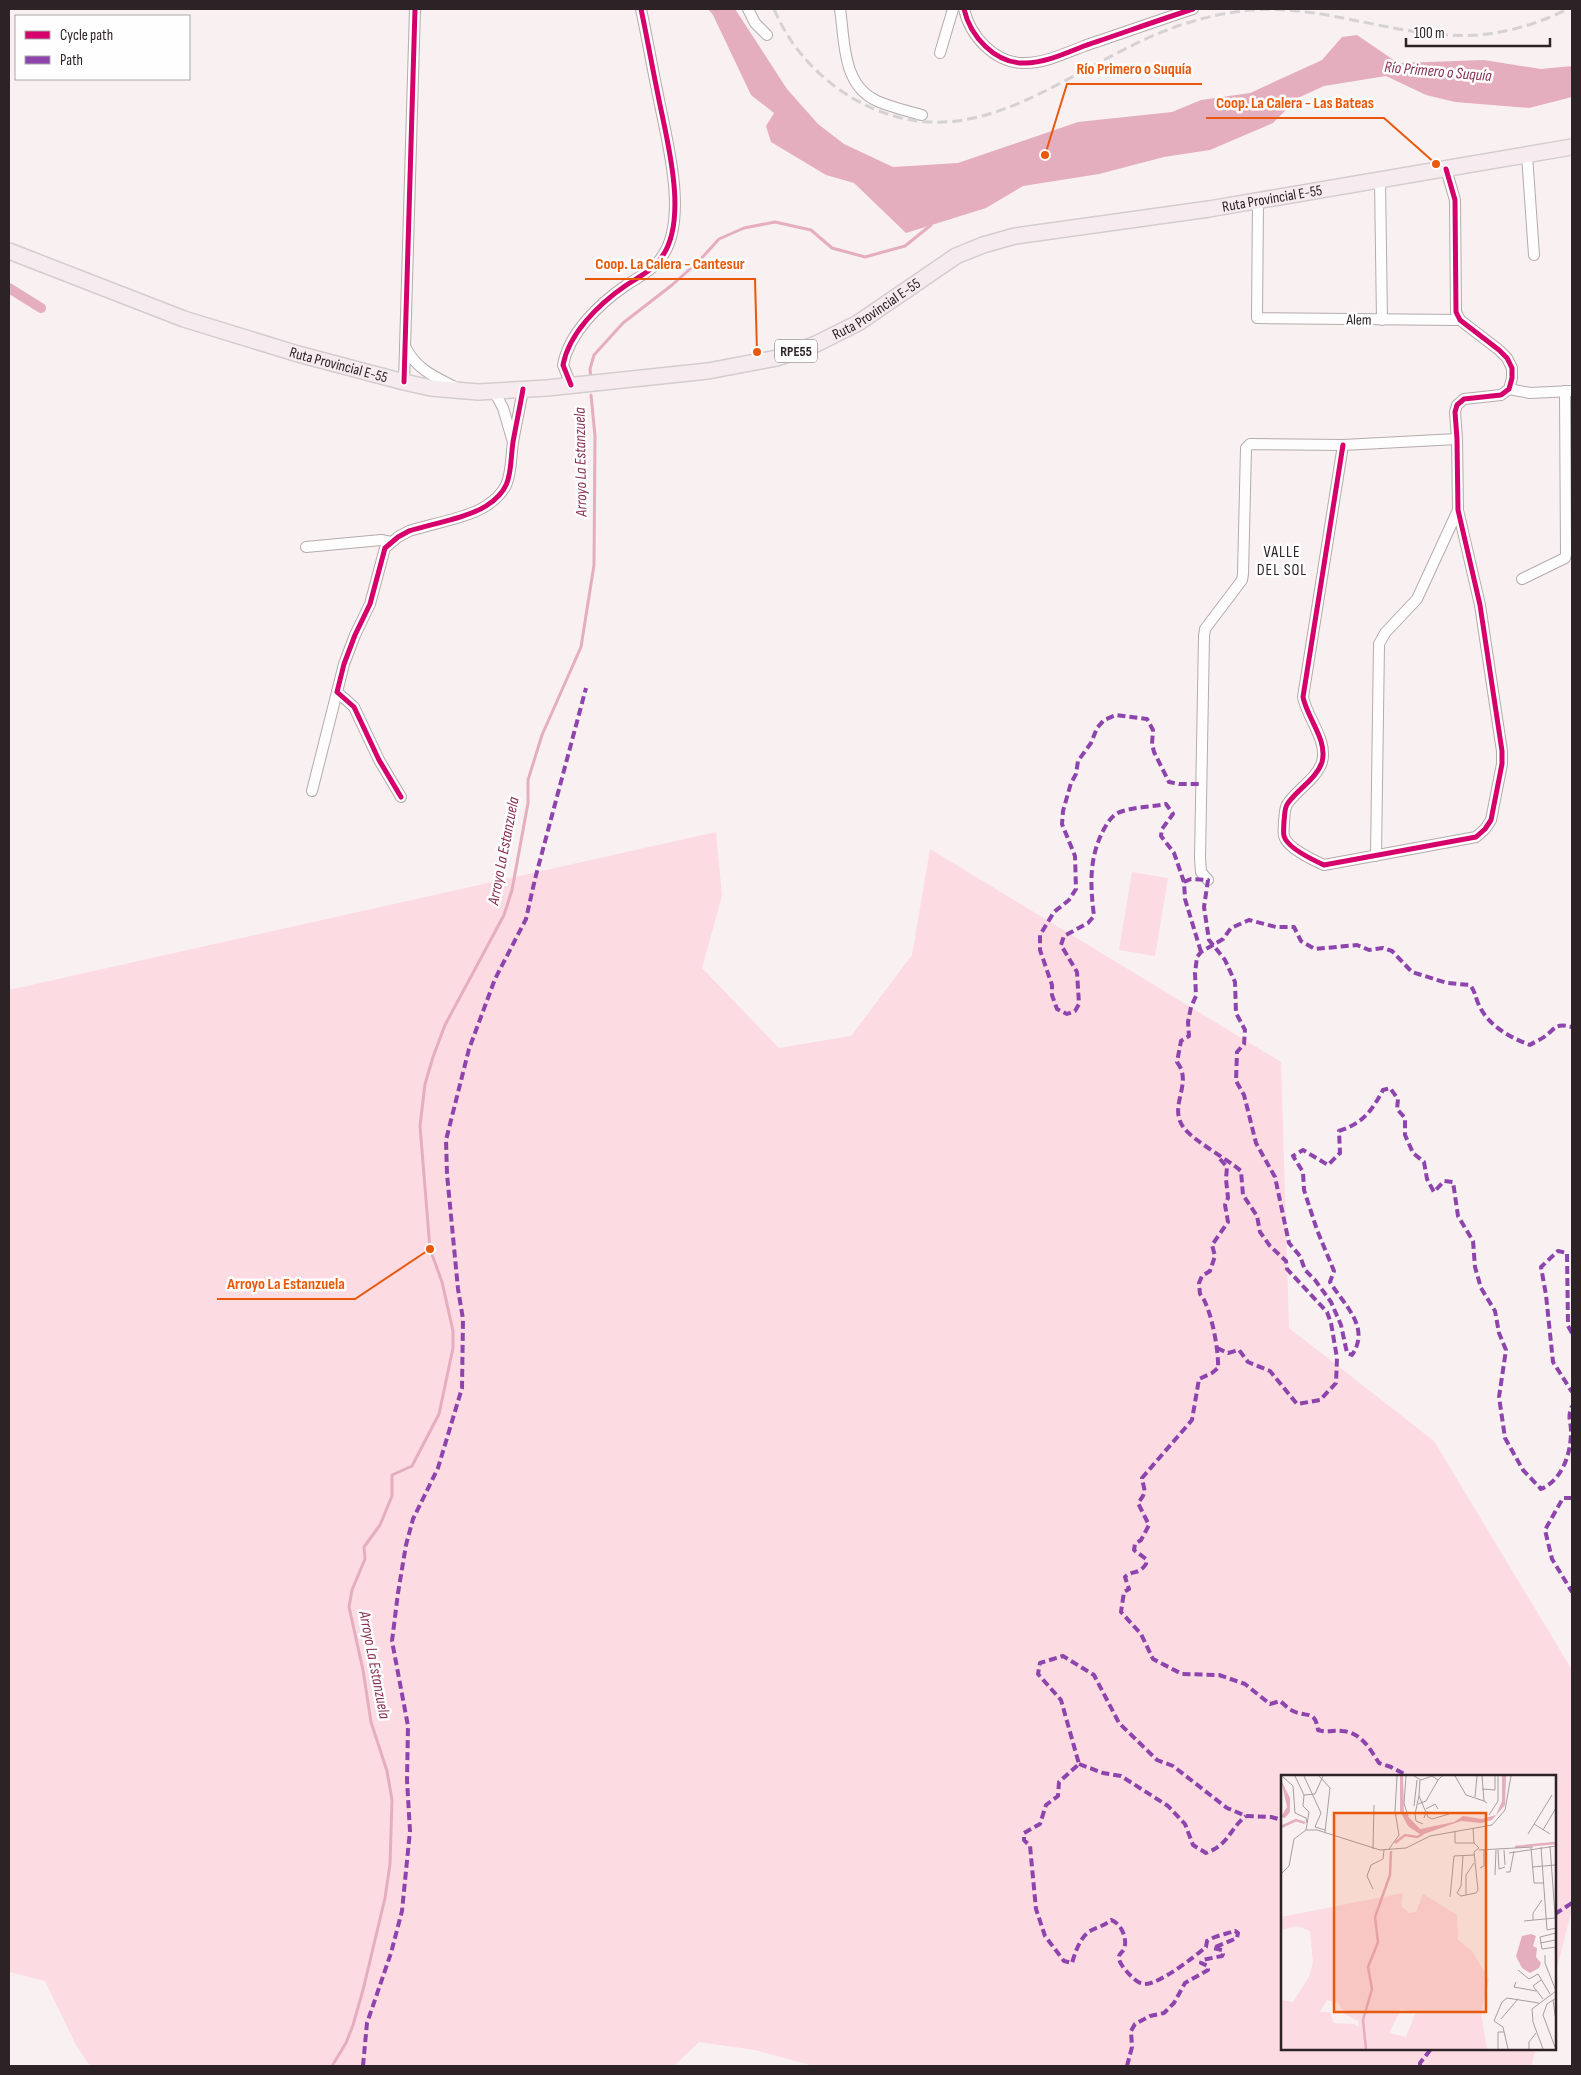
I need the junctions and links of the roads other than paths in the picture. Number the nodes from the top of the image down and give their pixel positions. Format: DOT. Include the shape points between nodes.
graph roads {
  1 [pos="415,9"];
  2 [pos="641,9"];
  3 [pos="748,9"];
  4 [pos="840,9"];
  5 [pos="953,9"];
  6 [pos="964,9"];
  7 [pos="1192,9"];
  8 [pos="767,36"];
  9 [pos="940,53"];
  10 [pos="922,115"];
  11 [pos="1572,147"];
  12 [pos="1527,155"];
  13 [pos="1446,170"];
  14 [pos="1380,181"];
  15 [pos="1258,201"];
  16 [pos="9,251"];
  17 [pos="1534,255"];
  18 [pos="1382,320"];
  19 [pos="1460,320"];
  20 [pos="404,344"];
  21 [pos="404,382"];
  22 [pos="571,385"];
  23 [pos="523,389"];
  24 [pos="1509,389"];
  25 [pos="463,391"];
  26 [pos="494,391"];
  27 [pos="1569,391"];
  28 [pos="1457,439"];
  29 [pos="513,444"];
  30 [pos="1343,445"];
  31 [pos="1458,510"];
  32 [pos="391,542"];
  33 [pos="306,547"];
  34 [pos="1522,579"];
  35 [pos="337,692"];
  36 [pos="312,791"];
  37 [pos="401,797"];
  38 [pos="1376,856"];
  39 [pos="1208,880"];
  1 -- 20 [label="street"];
  2 -- 22 [label="street" via="672,163 673,229 662,258 655,266 600,306 570,344 563,365"];
  3 -- 8 [label="street"];
  4 -- 10 [label="street" via="848,64 856,85 877,100"];
  5 -- 9 [label="street"];
  6 -- 7 [label="street" via="969,25 980,40 1011,62 1025,63 1053,57"];
  11 -- 12 [label="main road, Ruta Provincial E-55 / RPE55"];
  12 -- 13 [label="main road, Ruta Provincial E-55 / RPE55"];
  12 -- 17 [label="street"];
  13 -- 14 [label="main road, Ruta Provincial E-55 / RPE55"];
  13 -- 19 [label="street" via="1455,200 1456,312"];
  14 -- 15 [label="main road, Ruta Provincial E-55 / RPE55"];
  14 -- 18 [label="street"];
  15 -- 18 [label="street, Alem" via="1257,318"];
  15 -- 22 [label="main road, Ruta Provincial E-55 / RPE55" via="998,240 956,256 858,323 797,351 730,368"];
  16 -- 21 [label="main road, Ruta Provincial E-55 / RPE55" via="184,320"];
  18 -- 19 [label="street, Alem"];
  19 -- 24 [label="street" via="1507,358 1512,368"];
  20 -- 21 [label="street"];
  20 -- 25 [label="street" via="418,367"];
  21 -- 25 [label="main road, Ruta Provincial E-55 / RPE55"];
  22 -- 23 [label="main road, Ruta Provincial E-55 / RPE55"];
  23 -- 26 [label="main road, Ruta Provincial E-55 / RPE55"];
  23 -- 29 [label="street"];
  24 -- 27 [label="street" via="1530,393"];
  24 -- 28 [label="street" via="1501,395 1464,399 1457,405"];
  25 -- 26 [label="main road, Ruta Provincial E-55 / RPE55"];
  26 -- 29 [label="street" via="503,408"];
  27 -- 34 [label="street" via="1566,554 1565,558"];
  28 -- 30 [label="street"];
  28 -- 31 [label="street"];
  29 -- 32 [label="street" via="511,475 494,500 475,511 409,531"];
  30 -- 38 [label="street" via="1303,697 1321,742 1322,762 1287,804 1284,834 1287,843 1324,864"];
  30 -- 39 [label="street" via="1250,444 1246,448 1242,580 1205,629 1204,636 1200,858 1201,872"];
  31 -- 38 [label="street" via="1418,598 1385,633 1379,644"];
  31 -- 38 [label="street" via="1480,604 1500,736 1502,764 1491,820 1476,837"];
  32 -- 33 [label="street" via="381,540"];
  32 -- 35 [label="street" via="383,554 370,604 352,642"];
  35 -- 36 [label="street"];
  35 -- 37 [label="street" via="354,707"];
}
